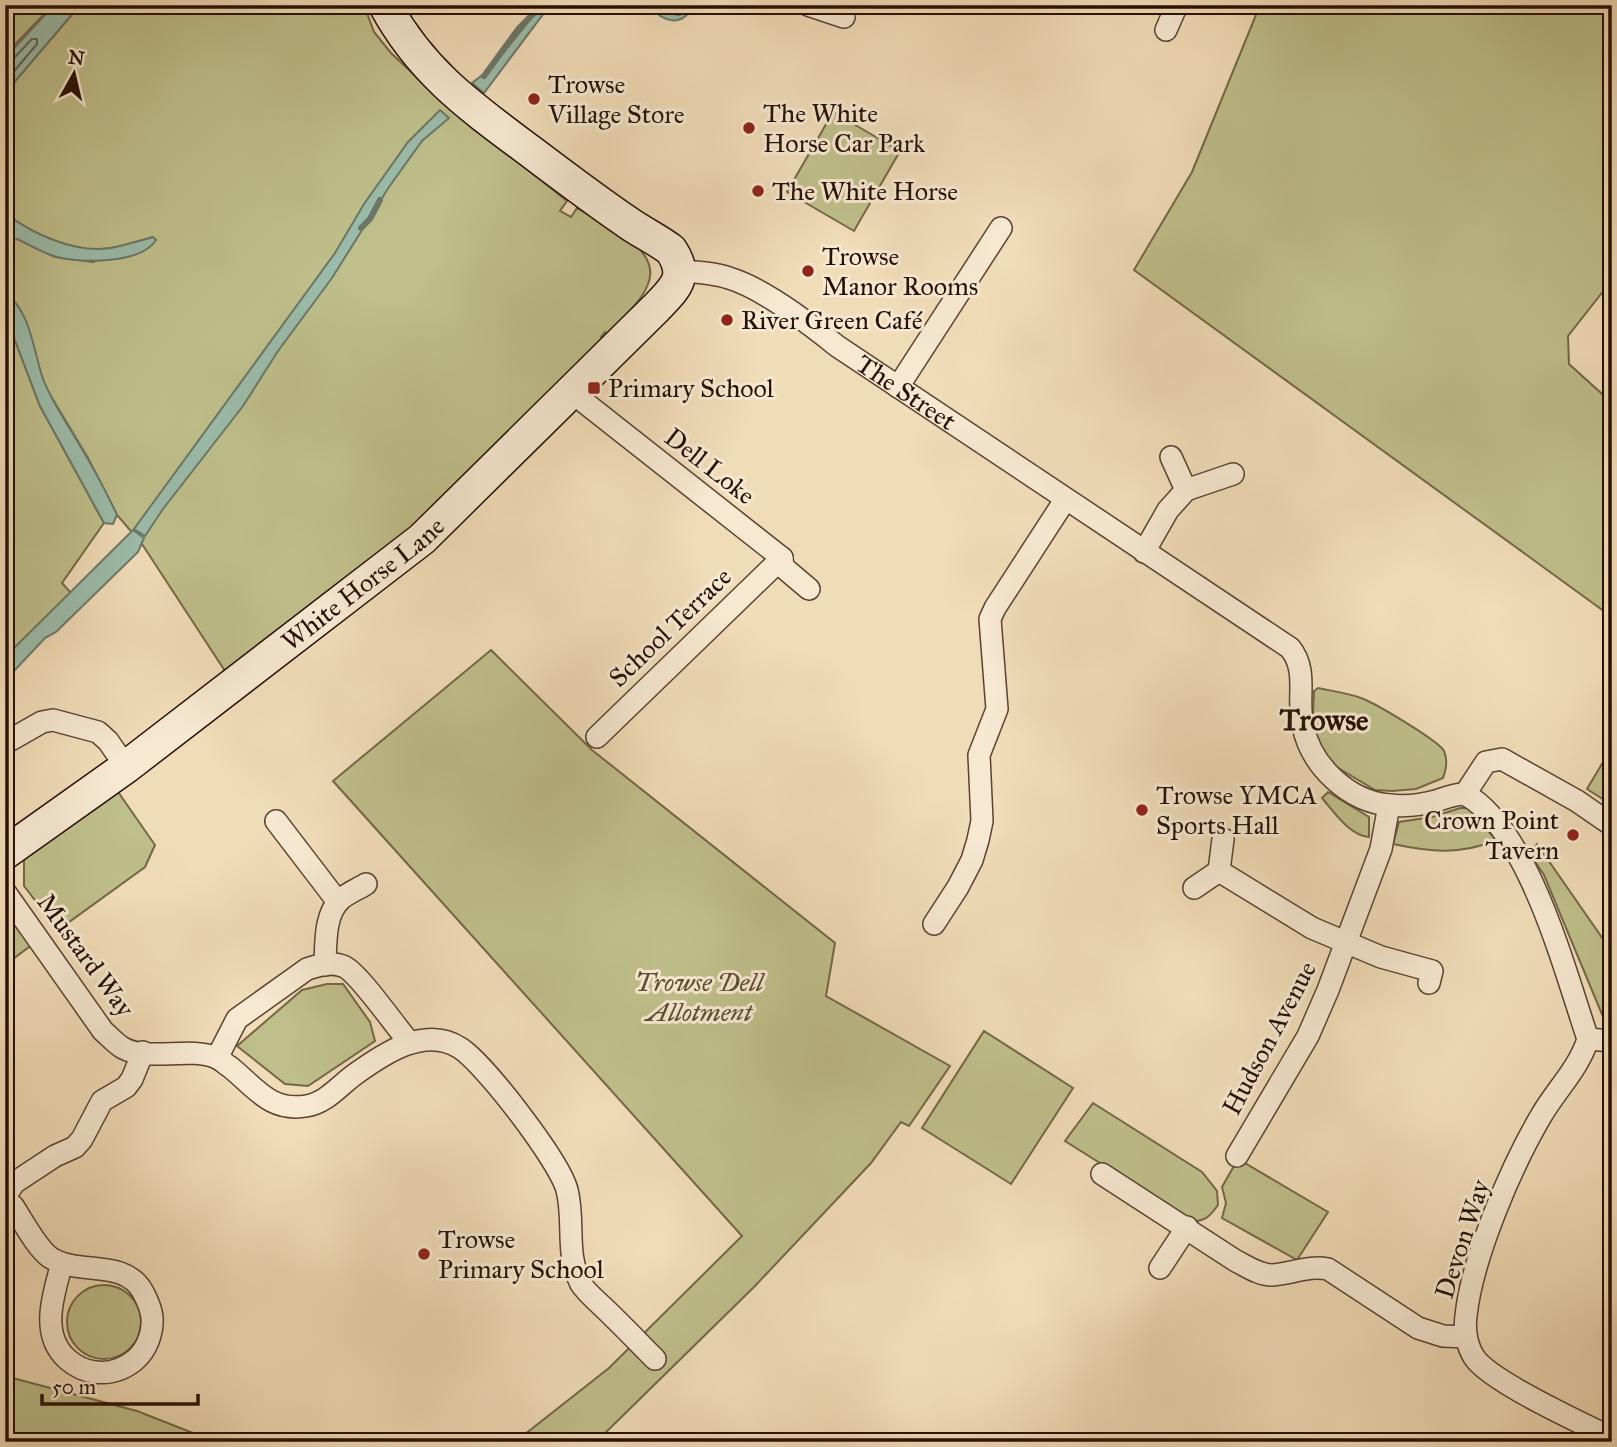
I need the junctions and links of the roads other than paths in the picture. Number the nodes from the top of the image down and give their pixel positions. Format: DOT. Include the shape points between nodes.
graph roads {
  1 [pos="384,5"];
  2 [pos="1172,7"];
  3 [pos="1166,30"];
  4 [pos="1001,228"];
  5 [pos="680,271"];
  6 [pos="898,387"];
  7 [pos="570,391"];
  8 [pos="1171,457"];
  9 [pos="1233,474"];
  10 [pos="1186,490"];
  11 [pos="1065,500"];
  12 [pos="1144,552"];
  13 [pos="782,558"];
  14 [pos="809,589"];
  15 [pos="597,737"];
  16 [pos="5,743"];
  17 [pos="126,767"];
  18 [pos="1465,794"];
  19 [pos="1389,805"];
  20 [pos="276,821"];
  21 [pos="1612,825"];
  22 [pos="1223,839"];
  23 [pos="5,853"];
  24 [pos="1219,871"];
  25 [pos="366,884"];
  26 [pos="1194,888"];
  27 [pos="5,892"];
  28 [pos="338,902"];
  29 [pos="934,924"];
  30 [pos="1347,944"];
  31 [pos="325,965"];
  32 [pos="1429,983"];
  33 [pos="1588,1039"];
  34 [pos="1612,1041"];
  35 [pos="409,1042"];
  36 [pos="144,1052"];
  37 [pos="217,1058"];
  38 [pos="1237,1156"];
  39 [pos="1102,1174"];
  40 [pos="5,1199"];
  41 [pos="1187,1227"];
  42 [pos="62,1263"];
  43 [pos="1160,1268"];
  44 [pos="1466,1338"];
  45 [pos="655,1359"];
  46 [pos="1612,1438"];
  1 -- 5 [label="street" via="445,85 666,247"];
  2 -- 3 [label="street"];
  4 -- 6 [label="street"];
  5 -- 6 [label="street, The Street" via="744,283"];
  5 -- 7 [label="street, White Horse Lane" via="674,289"];
  6 -- 11 [label="street, The Street"];
  7 -- 13 [label="street, Dell Loke"];
  7 -- 17 [label="street, White Horse Lane" via="422,540"];
  8 -- 10 [label="street"];
  9 -- 10 [label="street"];
  10 -- 12 [label="street" via="1168,510"];
  11 -- 12 [label="street, The Street"];
  11 -- 29 [label="street" via="990,619 997,709 979,755 982,821 972,860"];
  12 -- 19 [label="street, The Street" via="1290,648 1300,663 1302,726 1320,765 1348,790"];
  13 -- 14 [label="street, Dell Loke" via="783,568"];
  13 -- 15 [label="street, School Terrace"];
  16 -- 17 [label="street" via="53,720 98,732"];
  17 -- 23 [label="street, White Horse Lane"];
  18 -- 19 [label="street"];
  18 -- 21 [label="street" via="1486,762 1502,759"];
  18 -- 33 [label="street" via="1481,805 1522,860"];
  19 -- 30 [label="street, Hudson Avenue" via="1381,849"];
  20 -- 28 [label="street"];
  22 -- 24 [label="street"];
  24 -- 26 [label="street"];
  24 -- 30 [label="street, Hudson Avenue" via="1289,916"];
  25 -- 28 [label="street"];
  27 -- 36 [label="street, Mustard Way" via="103,1031 124,1049"];
  28 -- 31 [label="street" via="330,917"];
  30 -- 32 [label="street, Hudson Avenue" via="1432,971"];
  30 -- 38 [label="street, Hudson Avenue" via="1308,1036"];
  31 -- 35 [label="street" via="346,967"];
  31 -- 37 [label="street" via="307,969 237,1019"];
  33 -- 34 [label="street"];
  33 -- 44 [label="street, Devon Way" via="1583,1055 1536,1124 1494,1215 1465,1317"];
  35 -- 37 [label="street, Mustard Way" via="354,1075 324,1100 306,1106 267,1100"];
  35 -- 45 [label="street, Mustard Way" via="446,1041 460,1048 479,1065 554,1160 568,1191 571,1256 582,1285"];
  36 -- 37 [label="street, Mustard Way"];
  36 -- 40 [label="street" via="132,1079 102,1101 75,1147 14,1183"];
  39 -- 41 [label="street"];
  40 -- 42 [label="street" via="48,1256"];
  41 -- 43 [label="street"];
  41 -- 44 [label="street" via="1259,1273 1328,1269 1418,1328"];
  42 -- 42 [label="street" via="119,1272 138,1284 149,1303 152,1326 145,1348 129,1365 106,1373 82,1369 62,1355 50,1322"];
  44 -- 46 [label="street, Devon Way" via="1474,1358 1497,1378"];
}
